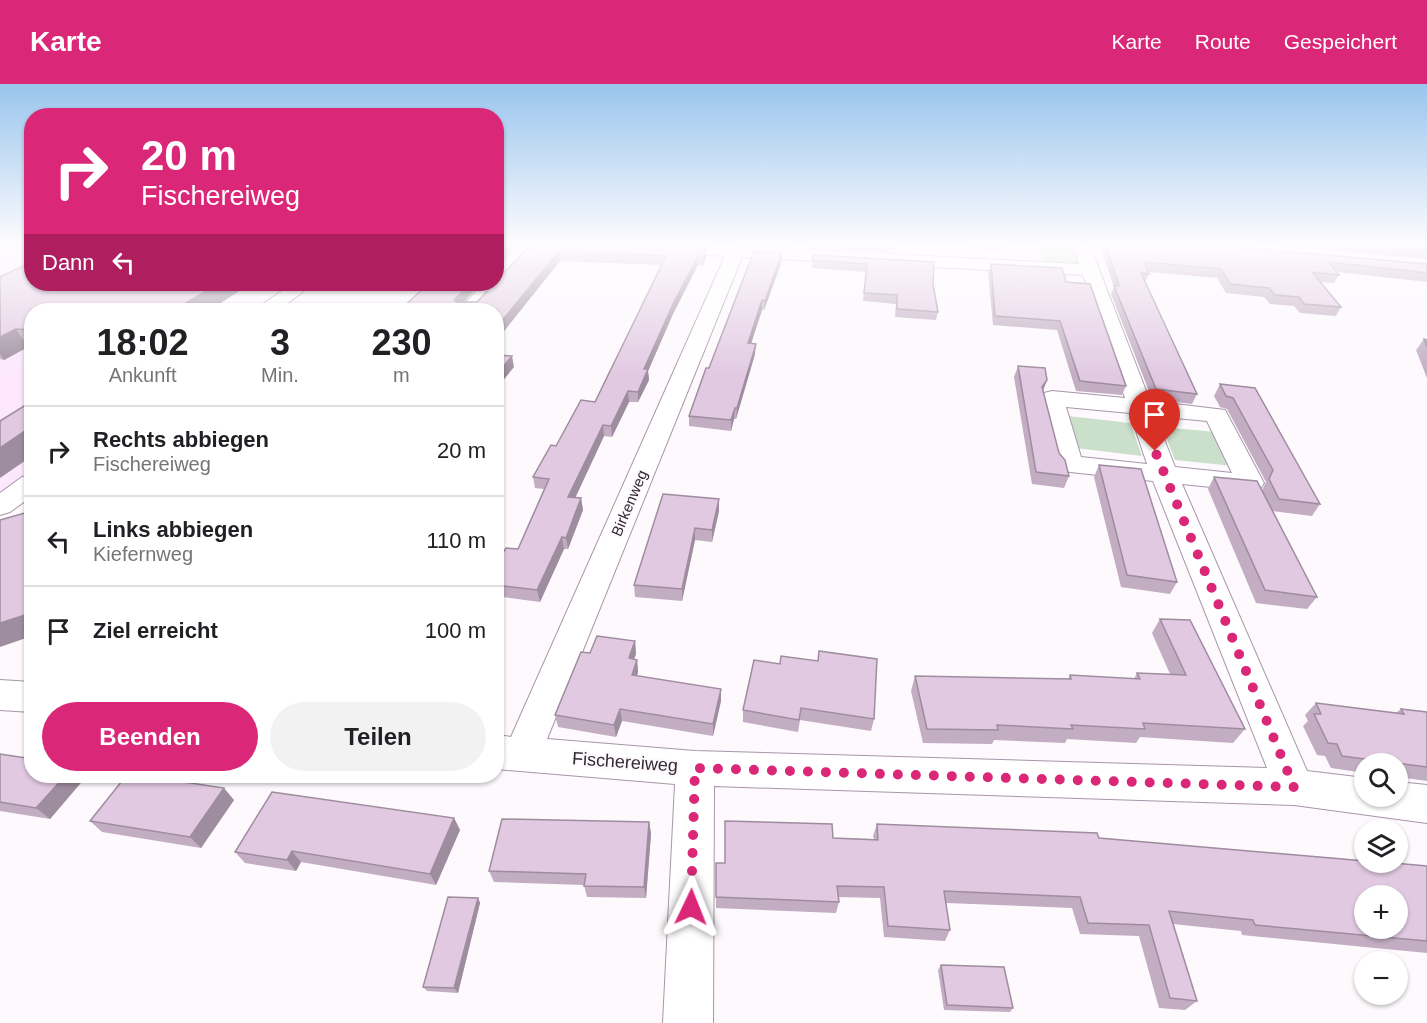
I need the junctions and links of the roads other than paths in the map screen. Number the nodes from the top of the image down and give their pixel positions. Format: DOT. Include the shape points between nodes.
graph roads {
  1 [pos="718,290"];
  2 [pos="1097,290"];
  3 [pos="294,291"];
  4 [pos="487,291"];
  5 [pos="277,303"];
  6 [pos="475,303"];
  7 [pos="1139,406"];
  8 [pos="1164,474"];
  9 [pos="24,489"];
  10 [pos="0,506"];
  11 [pos="0,695"];
  12 [pos="24,696"];
  13 [pos="509,753"];
  14 [pos="695,768"];
  15 [pos="1294,787"];
  16 [pos="1354,795"];
  17 [pos="1408,801"];
  18 [pos="1427,804"];
  19 [pos="688,1023"];
  1 -- 13 [label="street, Birkenweg"];
  2 -- 7 [label="street"];
  3 -- 5 [label="street"];
  4 -- 6 [label="street"];
  7 -- 8 [label="street"];
  7 -- 8 [label="street" via="1215,415 1250,483"];
  7 -- 8 [label="street" via="1052,398 1070,464"];
  8 -- 15 [label="street"];
  9 -- 10 [label="street"];
  11 -- 12 [label="street"];
  13 -- 14 [label="street, Fischereiweg"];
  14 -- 15 [label="street, Fischereiweg"];
  14 -- 19 [label="street"];
  15 -- 16 [label="street, Fischereiweg"];
  17 -- 18 [label="street"];
}
